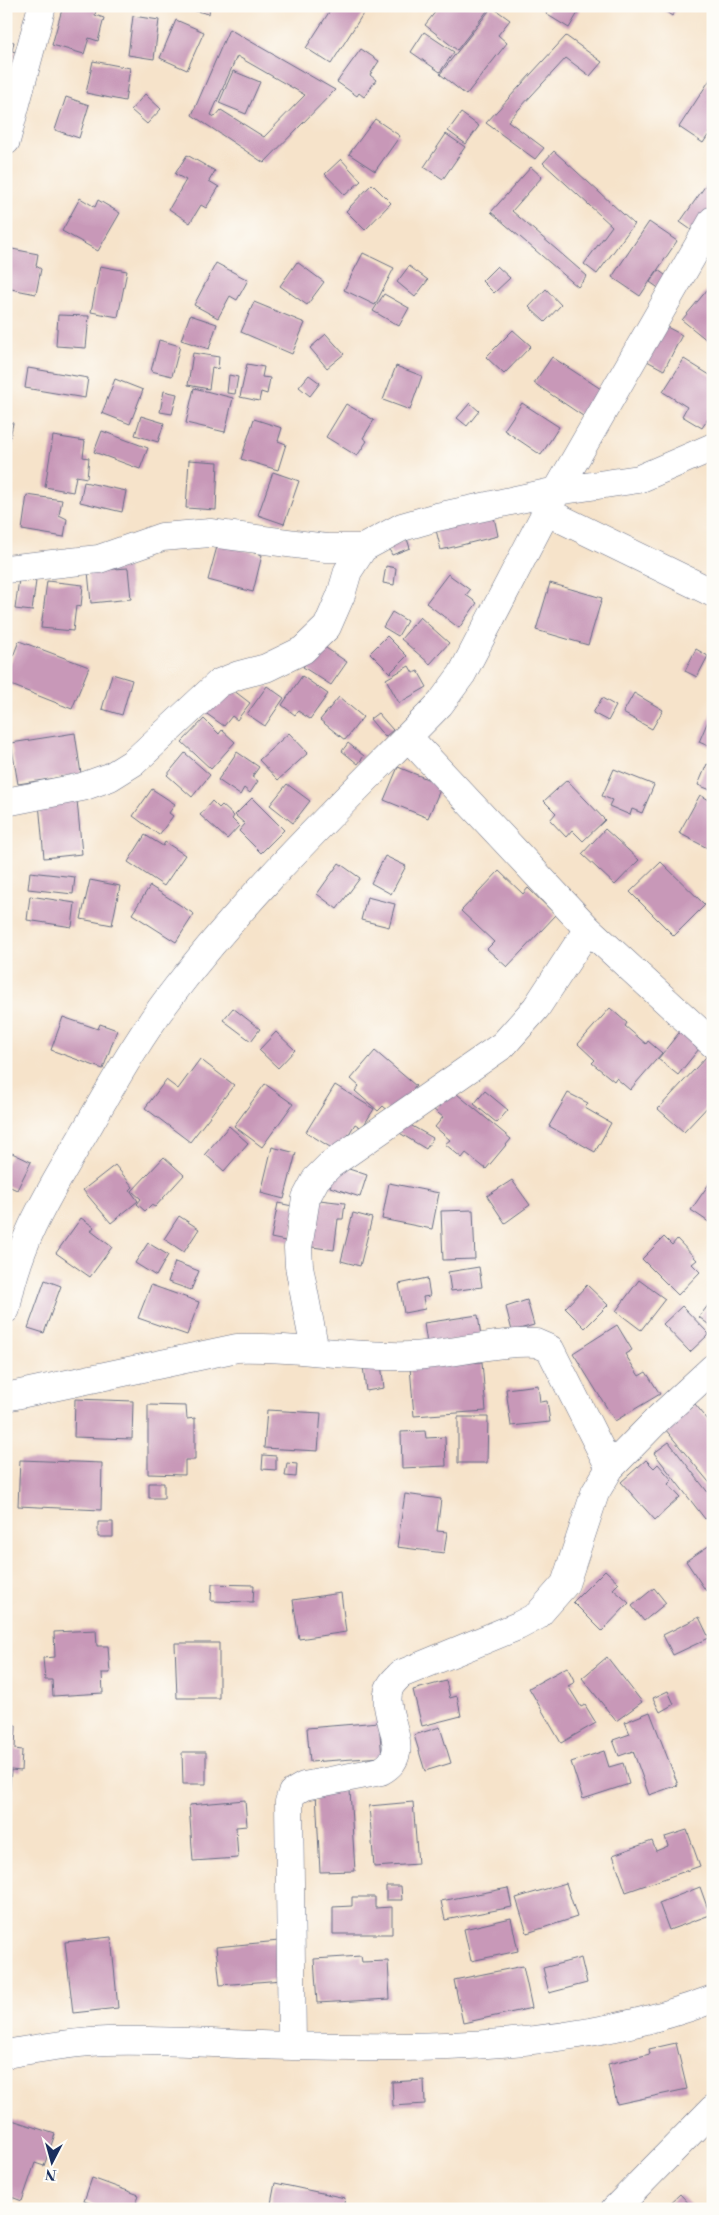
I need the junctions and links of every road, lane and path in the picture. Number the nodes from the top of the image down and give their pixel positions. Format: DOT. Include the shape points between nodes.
graph roads {
  1 [pos="42,6"];
  2 [pos="6,141"];
  3 [pos="713,220"];
  4 [pos="713,446"];
  5 [pos="552,501"];
  6 [pos="363,548"];
  7 [pos="6,569"];
  8 [pos="713,593"];
  9 [pos="408,737"];
  10 [pos="6,802"];
  11 [pos="588,929"];
  12 [pos="713,1044"];
  13 [pos="6,1309"];
  14 [pos="315,1351"];
  15 [pos="713,1368"];
  16 [pos="6,1397"];
  17 [pos="610,1468"];
  18 [pos="713,1999"];
  19 [pos="292,2046"];
  20 [pos="6,2054"];
  21 [pos="713,2110"];
  22 [pos="615,2209"];
  1 -- 2 [label="street"];
  3 -- 5 [label="street"];
  4 -- 5 [label="street" via="639,479"];
  5 -- 6 [label="street" via="436,517 402,527"];
  5 -- 8 [label="street"];
  5 -- 9 [label="street" via="462,674 440,704"];
  6 -- 7 [label="street" via="326,548 210,533 162,536 99,559"];
  6 -- 10 [label="street" via="348,571 327,627 303,650 266,668 219,683 134,762 110,777 82,787"];
  9 -- 11 [label="street"];
  9 -- 13 [label="street" via="234,916 142,1035 37,1215 11,1278"];
  11 -- 12 [label="street"];
  11 -- 14 [label="street" via="536,1008 503,1045 330,1165 316,1179 306,1198 298,1248"];
  14 -- 16 [label="street" via="238,1348"];
  14 -- 17 [label="street" via="412,1356 527,1342 544,1345 550,1349"];
  15 -- 17 [label="street"];
  17 -- 19 [label="street" via="595,1493 565,1584 548,1606 538,1616 518,1626 402,1674 394,1681 388,1698 396,1752 389,1767 381,1772 304,1786 292,1793 289,1802"];
  18 -- 19 [label="street" via="645,2020 512,2043"];
  19 -- 20 [label="street" via="106,2041"];
  21 -- 22 [label="street"];
}
